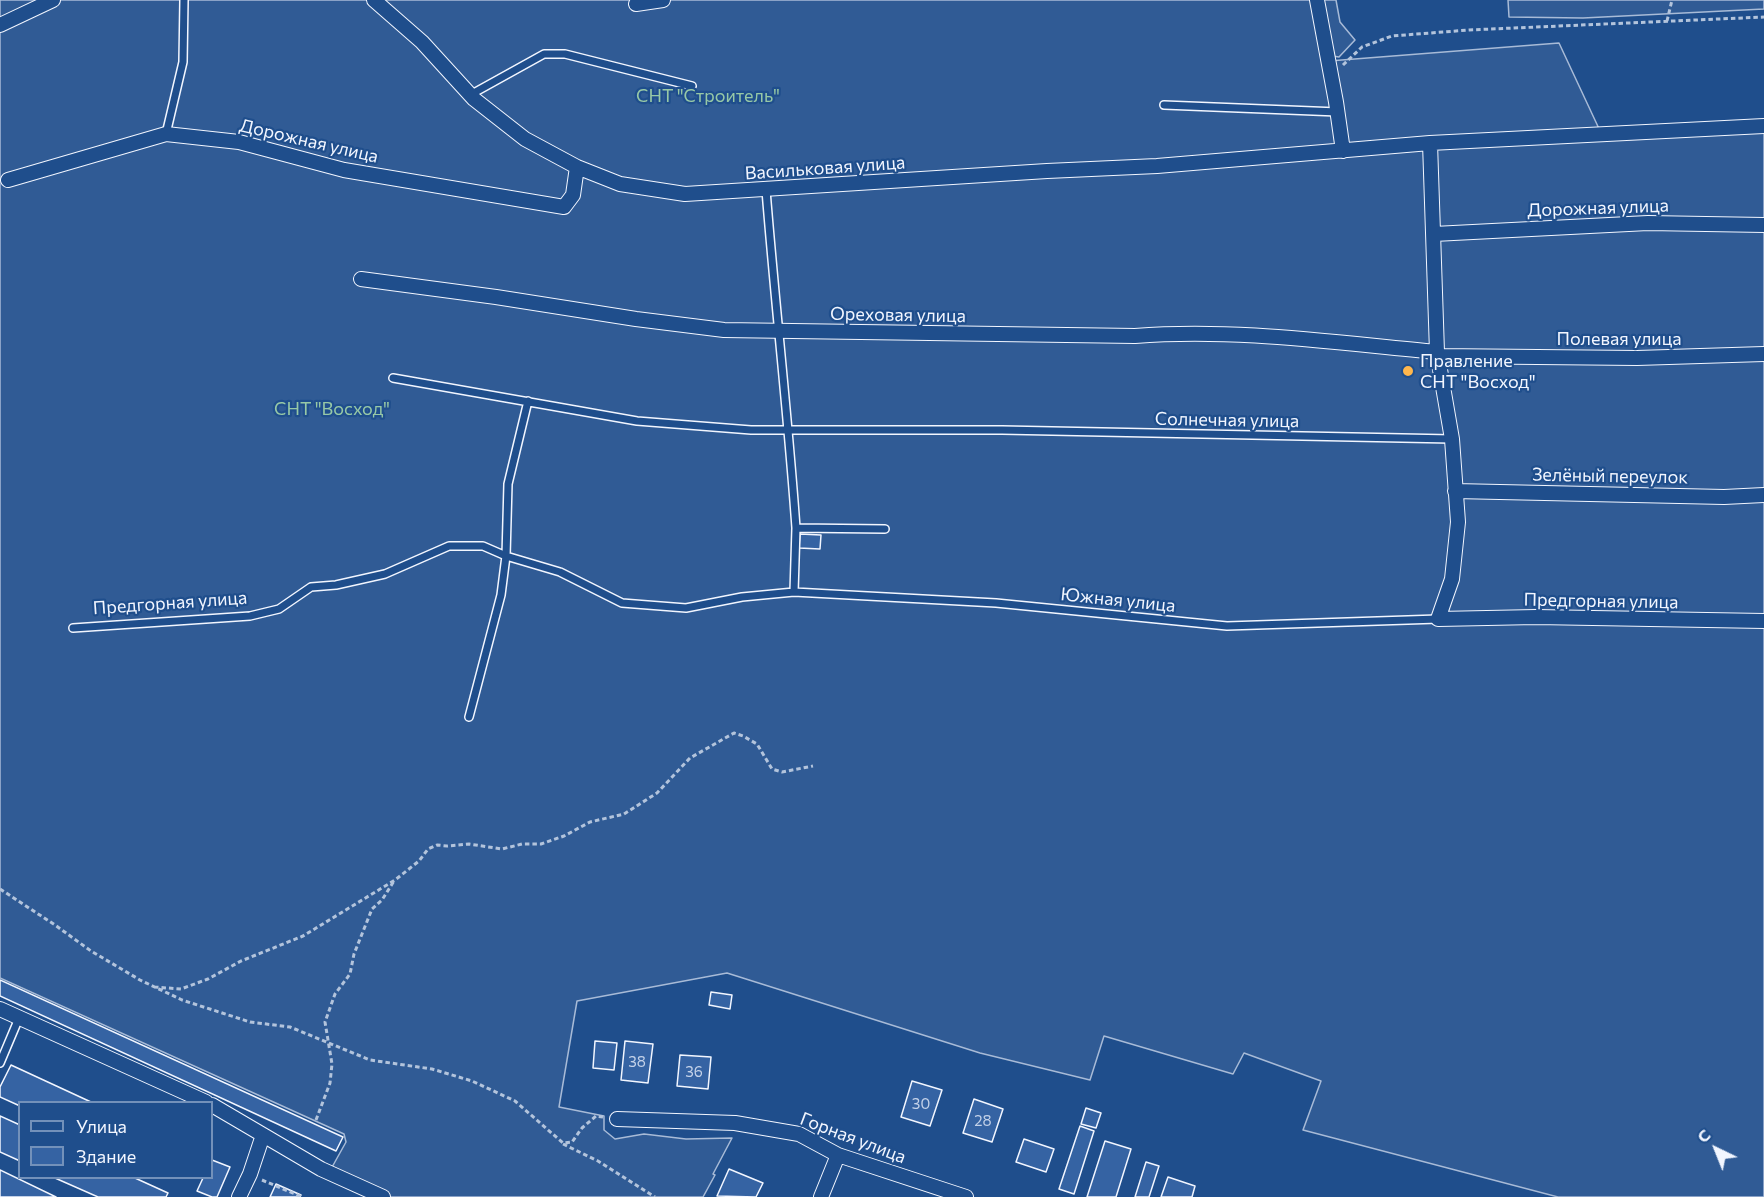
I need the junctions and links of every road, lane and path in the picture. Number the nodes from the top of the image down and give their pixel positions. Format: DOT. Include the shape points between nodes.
graph roads {
  1 [pos="53,0"];
  2 [pos="184,0"];
  3 [pos="374,0"];
  4 [pos="663,0"];
  5 [pos="1317,0"];
  6 [pos="1672,0"];
  7 [pos="636,4"];
  8 [pos="1764,17"];
  9 [pos="1667,21"];
  10 [pos="0,25"];
  11 [pos="1333,85"];
  12 [pos="692,86"];
  13 [pos="470,94"];
  14 [pos="1164,105"];
  15 [pos="1338,112"];
  16 [pos="1764,126"];
  17 [pos="166,134"];
  18 [pos="1430,143"];
  19 [pos="1343,151"];
  20 [pos="577,167"];
  21 [pos="8,180"];
  22 [pos="766,190"];
  23 [pos="1764,225"];
  24 [pos="1434,234"];
  25 [pos="361,279"];
  26 [pos="777,331"];
  27 [pos="1438,354"];
  28 [pos="1764,354"];
  29 [pos="393,378"];
  30 [pos="528,401"];
  31 [pos="789,431"];
  32 [pos="1452,439"];
  33 [pos="1455,491"];
  34 [pos="1764,495"];
  35 [pos="795,528"];
  36 [pos="885,529"];
  37 [pos="506,556"];
  38 [pos="794,592"];
  39 [pos="1438,619"];
  40 [pos="1764,621"];
  41 [pos="73,628"];
  42 [pos="469,717"];
  43 [pos="813,766"];
  44 [pos="395,880"];
  45 [pos="0,889"];
  46 [pos="154,987"];
  47 [pos="0,1009"];
  48 [pos="19,1018"];
  49 [pos="329,1044"];
  50 [pos="0,1063"];
  51 [pos="204,1101"];
  52 [pos="213,1106"];
  53 [pos="617,1119"];
  54 [pos="316,1120"];
  55 [pos="263,1135"];
  56 [pos="563,1143"];
  57 [pos="838,1155"];
  58 [pos="250,1174"];
  59 [pos="239,1197"];
  60 [pos="302,1197"];
  61 [pos="383,1197"];
  62 [pos="655,1197"];
  63 [pos="821,1197"];
  64 [pos="966,1197"];
  1 -- 10 [label="street"];
  2 -- 17 [label="lane" via="183,62"];
  3 -- 13 [label="street, Васильковая улица" via="422,42"];
  4 -- 7 [label="street"];
  5 -- 11 [label="street"];
  6 -- 9 [label="path"];
  8 -- 9 [label="path"];
  9 -- 11 [label="path" via="1392,36 1354,53 1339,69"];
  11 -- 15 [label="street"];
  12 -- 13 [label="lane" via="564,54 544,54"];
  13 -- 20 [label="street, Васильковая улица" via="525,139"];
  14 -- 15 [label="lane"];
  15 -- 19 [label="street"];
  16 -- 18 [label="street, Васильковая улица"];
  17 -- 20 [label="street, Дорожная улица" via="239,142 344,170 564,207 573,195"];
  17 -- 21 [label="street, Дорожная улица"];
  18 -- 19 [label="street, Васильковая улица"];
  18 -- 24 [label="street"];
  19 -- 22 [label="street, Васильковая улица"];
  20 -- 22 [label="street, Васильковая улица" via="620,184 685,194"];
  22 -- 26 [label="lane"];
  23 -- 24 [label="street, Дорожная улица" via="1648,223"];
  24 -- 27 [label="street"];
  25 -- 26 [label="street, Ореховая улица" via="636,319 724,330"];
  26 -- 27 [label="street, Ореховая улица" via="1135,336 1179,332"];
  26 -- 31 [label="lane"];
  27 -- 28 [label="street, Полевая улица" via="1637,358"];
  27 -- 32 [label="street"];
  29 -- 30 [label="lane, Солнечная улица"];
  30 -- 31 [label="lane, Солнечная улица" via="637,421"];
  30 -- 37 [label="lane" via="508,484"];
  31 -- 32 [label="lane, Солнечная улица" via="1002,430"];
  31 -- 35 [label="lane"];
  32 -- 33 [label="street"];
  33 -- 34 [label="street, Зелёный переулок"];
  33 -- 39 [label="street" via="1458,522 1452,579"];
  35 -- 36 [label="lane"];
  35 -- 38 [label="lane"];
  37 -- 38 [label="lane, Предгорная улица" via="560,573 622,603 686,608"];
  37 -- 41 [label="lane, Предгорная улица" via="483,546 449,546 385,574 311,587 279,609 250,616"];
  37 -- 42 [label="lane" via="501,596"];
  38 -- 39 [label="lane, Южная улица" via="996,603 1227,626"];
  39 -- 40 [label="street, Предгорная улица"];
  43 -- 44 [label="path" via="782,772 772,769 757,744 734,733 690,758 657,793 624,814 590,822 541,844 502,849 437,845"];
  44 -- 46 [label="path" via="303,936 208,979 182,989"];
  44 -- 49 [label="path" via="372,909 350,974 335,994 325,1022"];
  45 -- 46 [label="path" via="91,951"];
  46 -- 49 [label="path" via="217,1012 250,1022 290,1027"];
  47 -- 48 [label="street"];
  48 -- 50 [label="lane"];
  48 -- 51 [label="street"];
  49 -- 54 [label="path" via="330,1083"];
  49 -- 56 [label="path" via="370,1060 432,1069 472,1081 515,1101"];
  52 -- 55 [label="street"];
  53 -- 56 [label="path" via="596,1116 572,1142"];
  53 -- 57 [label="street, Горная улица" via="735,1123 799,1134"];
  55 -- 58 [label="street"];
  55 -- 61 [label="street" via="321,1169"];
  56 -- 62 [label="path"];
  57 -- 63 [label="street"];
  57 -- 64 [label="street, Горная улица"];
  58 -- 59 [label="street"];
  58 -- 60 [label="path"];
}
